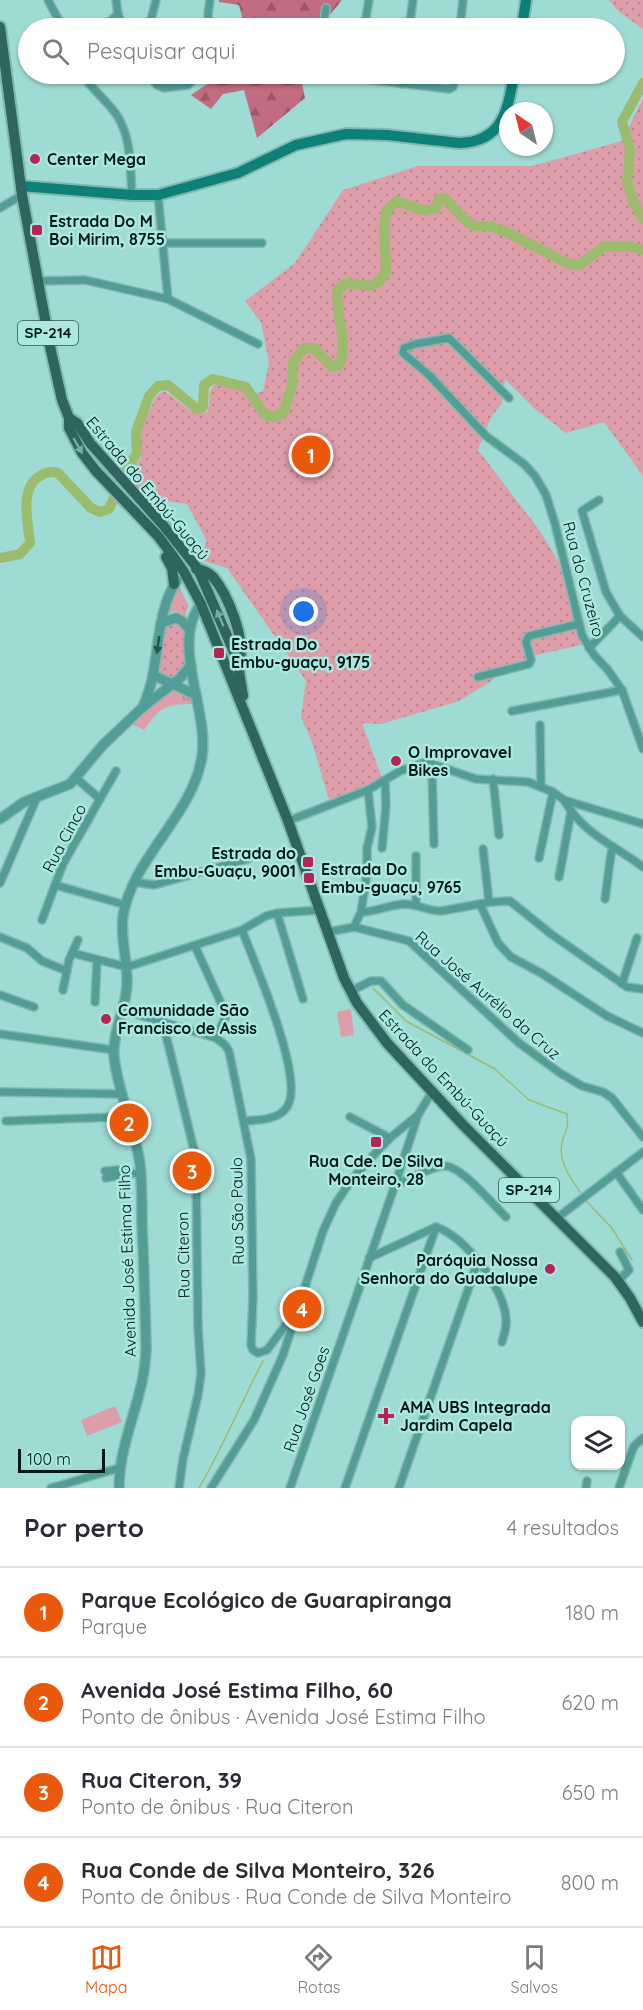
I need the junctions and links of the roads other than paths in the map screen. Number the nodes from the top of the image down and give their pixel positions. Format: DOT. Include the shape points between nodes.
graph roads {
  1 [pos="48,0"];
  2 [pos="116,0"];
  3 [pos="156,0"];
  4 [pos="210,0"];
  5 [pos="369,0"];
  6 [pos="413,0"];
  7 [pos="464,0"];
  8 [pos="526,0"];
  9 [pos="326,8"];
  10 [pos="118,14"];
  11 [pos="58,18"];
  12 [pos="114,18"];
  13 [pos="119,18"];
  14 [pos="152,18"];
  15 [pos="208,18"];
  16 [pos="324,18"];
  17 [pos="366,18"];
  18 [pos="410,18"];
  19 [pos="461,18"];
  20 [pos="523,18"];
  21 [pos="0,27"];
  22 [pos="90,84"];
  23 [pos="156,84"];
  24 [pos="189,84"];
  25 [pos="402,84"];
  26 [pos="453,84"];
  27 [pos="512,84"];
  28 [pos="26,187"];
  29 [pos="132,195"];
  30 [pos="158,195"];
  31 [pos="0,208"];
  32 [pos="162,243"];
  33 [pos="262,243"];
  34 [pos="38,281"];
  35 [pos="168,299"];
  36 [pos="258,344"];
  37 [pos="509,398"];
  38 [pos="69,418"];
  39 [pos="599,500"];
  40 [pos="139,516"];
  41 [pos="198,569"];
  42 [pos="184,572"];
  43 [pos="174,584"];
  44 [pos="210,596"];
  45 [pos="201,604"];
  46 [pos="620,616"];
  47 [pos="161,623"];
  48 [pos="579,624"];
  49 [pos="189,629"];
  50 [pos="643,637"];
  51 [pos="589,648"];
  52 [pos="239,663"];
  53 [pos="191,665"];
  54 [pos="153,675"];
  55 [pos="478,677"];
  56 [pos="173,684"];
  57 [pos="622,690"];
  58 [pos="196,695"];
  59 [pos="143,707"];
  60 [pos="512,711"];
  61 [pos="246,714"];
  62 [pos="540,725"];
  63 [pos="643,749"];
  64 [pos="431,767"];
  65 [pos="116,771"];
  66 [pos="76,778"];
  67 [pos="492,779"];
  68 [pos="385,781"];
  69 [pos="541,787"];
  70 [pos="368,790"];
  71 [pos="553,792"];
  72 [pos="37,797"];
  73 [pos="100,799"];
  74 [pos="564,801"];
  75 [pos="574,804"];
  76 [pos="570,813"];
  77 [pos="0,819"];
  78 [pos="288,821"];
  79 [pos="643,824"];
  80 [pos="499,835"];
  81 [pos="434,844"];
  82 [pos="613,847"];
  83 [pos="382,848"];
  84 [pos="483,849"];
  85 [pos="416,856"];
  86 [pos="539,858"];
  87 [pos="248,859"];
  88 [pos="643,867"];
  89 [pos="559,877"];
  90 [pos="134,882"];
  91 [pos="0,884"];
  92 [pos="55,885"];
  93 [pos="605,899"];
  94 [pos="489,902"];
  95 [pos="480,904"];
  96 [pos="126,905"];
  97 [pos="416,905"];
  98 [pos="321,910"];
  99 [pos="361,912"];
  100 [pos="277,913"];
  101 [pos="42,920"];
  102 [pos="354,927"];
  103 [pos="242,930"];
  104 [pos="328,932"];
  105 [pos="0,937"];
  106 [pos="637,938"];
  107 [pos="78,940"];
  108 [pos="195,946"];
  109 [pos="72,953"];
  110 [pos="98,961"];
  111 [pos="127,968"];
  112 [pos="67,971"];
  113 [pos="622,984"];
  114 [pos="643,989"];
  115 [pos="63,990"];
  116 [pos="351,991"];
  117 [pos="0,995"];
  118 [pos="303,999"];
  119 [pos="95,1002"];
  120 [pos="34,1007"];
  121 [pos="123,1010"];
  122 [pos="163,1023"];
  123 [pos="643,1033"];
  124 [pos="0,1034"];
  125 [pos="216,1038"];
  126 [pos="114,1050"];
  127 [pos="468,1050"];
  128 [pos="0,1092"];
  129 [pos="432,1092"];
  130 [pos="123,1094"];
  131 [pos="128,1114"];
  132 [pos="417,1115"];
  133 [pos="350,1117"];
  134 [pos="6,1121"];
  135 [pos="244,1121"];
  136 [pos="643,1137"];
  137 [pos="390,1138"];
  138 [pos="643,1152"];
  139 [pos="616,1172"];
  140 [pos="141,1173"];
  141 [pos="105,1174"];
  142 [pos="395,1185"];
  143 [pos="643,1210"];
  144 [pos="506,1217"];
  145 [pos="557,1218"];
  146 [pos="436,1227"];
  147 [pos="620,1252"];
  148 [pos="369,1258"];
  149 [pos="478,1261"];
  150 [pos="618,1281"];
  151 [pos="297,1310"];
  152 [pos="643,1322"];
  153 [pos="502,1342"];
  154 [pos="643,1438"];
  155 [pos="119,1468"];
  156 [pos="51,1488"];
  157 [pos="119,1488"];
  158 [pos="179,1488"];
  159 [pos="211,1488"];
  160 [pos="290,1488"];
  161 [pos="345,1488"];
  162 [pos="399,1488"];
  163 [pos="619,1488"];
  1 -- 11 [label="street"];
  2 -- 10 [label="street"];
  3 -- 14 [label="street"];
  4 -- 15 [label="street"];
  5 -- 17 [label="street"];
  6 -- 18 [label="street"];
  7 -- 19 [label="street"];
  8 -- 20 [label="main road"];
  9 -- 16 [label="street"];
  10 -- 12 [label="street"];
  10 -- 13 [label="street"];
  21 -- 28 [label="main road, SP-214"];
  22 -- 29 [label="street" via="124,128"];
  23 -- 24 [label="street" via="164,88"];
  25 -- 26 [label="street" via="449,89"];
  27 -- 30 [label="main road" via="505,115 489,134 471,143 346,134 296,145 238,173"];
  28 -- 29 [label="main road"];
  28 -- 31 [label="street"];
  28 -- 34 [label="main road, Estrada do Embú-Guaçú / SP-214"];
  29 -- 30 [label="main road"];
  30 -- 32 [label="street"];
  32 -- 33 [label="street"];
  32 -- 35 [label="street"];
  34 -- 35 [label="street" via="96,281"];
  34 -- 38 [label="main road, Estrada do Embú-Guaçú / SP-214"];
  35 -- 36 [label="street"];
  37 -- 48 [label="street, Rua do Cruzeiro" via="449,338 404,348 403,353 486,436 535,476 546,495"];
  38 -- 40 [label="main road, Estrada do Embú-Guaçú / SP-214, one-way" via="74,440 96,471"];
  38 -- 41 [label="main road, Estrada do Embú-Guaçú / SP-214"];
  39 -- 46 [label="street" via="583,513 604,587"];
  40 -- 42 [label="main road, Estrada do Embú-Guaçú / SP-214"];
  40 -- 43 [label="main road" via="169,562"];
  41 -- 42 [label="main road"];
  41 -- 44 [label="main road, Estrada do Embú-Guaçú / SP-214"];
  41 -- 52 [label="main road" via="212,575 227,603 238,631"];
  42 -- 43 [label="street"];
  42 -- 45 [label="main road, Estrada do Embú-Guaçú / SP-214"];
  43 -- 47 [label="street"];
  44 -- 45 [label="main road"];
  52 -- 44 [label="main road, Estrada do Embú-Guaçú / SP-214, one-way"];
  45 -- 49 [label="street, Avenida José Estima Filho"];
  45 -- 61 [label="main road, Estrada do Embú-Guaçú / SP-214"];
  46 -- 50 [label="street"];
  46 -- 51 [label="street"];
  47 -- 49 [label="street" via="176,618"];
  47 -- 54 [label="street, one-way"];
  48 -- 51 [label="street, Rua do Cruzeiro"];
  48 -- 55 [label="street" via="529,636 529,664"];
  49 -- 53 [label="street, Avenida José Estima Filho"];
  51 -- 57 [label="street, Rua do Cruzeiro"];
  52 -- 61 [label="main road, Estrada do Embú-Guaçú / SP-214"];
  53 -- 56 [label="street"];
  53 -- 58 [label="street, Avenida José Estima Filho"];
  54 -- 56 [label="street"];
  54 -- 59 [label="street"];
  56 -- 58 [label="street"];
  56 -- 59 [label="street"];
  57 -- 60 [label="street"];
  57 -- 63 [label="street, Rua do Cruzeiro"];
  58 -- 90 [label="street, Avenida José Estima Filho" via="204,739 198,770 184,802"];
  59 -- 66 [label="street" via="103,745"];
  61 -- 78 [label="main road, Estrada do Embú-Guaçú / SP-214"];
  62 -- 69 [label="street"];
  64 -- 67 [label="street"];
  64 -- 68 [label="street" via="410,767"];
  64 -- 81 [label="street"];
  65 -- 73 [label="street, Rua Cinco"];
  66 -- 72 [label="street"];
  66 -- 73 [label="street"];
  67 -- 69 [label="street"];
  67 -- 80 [label="street"];
  68 -- 70 [label="street"];
  68 -- 83 [label="street"];
  69 -- 71 [label="street"];
  70 -- 78 [label="street"];
  70 -- 99 [label="street" via="372,827"];
  71 -- 74 [label="street"];
  71 -- 86 [label="street"];
  72 -- 77 [label="street"];
  72 -- 91 [label="street"];
  73 -- 92 [label="street, Rua Cinco"];
  74 -- 75 [label="street"];
  74 -- 76 [label="street"];
  75 -- 76 [label="street"];
  75 -- 79 [label="street"];
  76 -- 82 [label="street"];
  76 -- 89 [label="street"];
  78 -- 98 [label="main road, Estrada do Embú-Guaçú / SP-214"];
  82 -- 88 [label="street"];
  82 -- 93 [label="street"];
  84 -- 94 [label="street"];
  85 -- 97 [label="street"];
  87 -- 90 [label="street" via="154,885"];
  90 -- 96 [label="street, Avenida José Estima Filho"];
  92 -- 96 [label="street"];
  92 -- 101 [label="street, Rua Cinco"];
  94 -- 95 [label="street"];
  94 -- 113 [label="street" via="512,902"];
  95 -- 97 [label="street" via="441,911"];
  95 -- 123 [label="street" via="498,944 511,957 607,1016"];
  96 -- 111 [label="street, Avenida José Estima Filho" via="122,927"];
  97 -- 99 [label="street"];
  98 -- 100 [label="street"];
  98 -- 104 [label="main road, Estrada do Embú-Guaçú / SP-214"];
  99 -- 102 [label="street"];
  100 -- 103 [label="street"];
  100 -- 118 [label="street"];
  102 -- 104 [label="street, Rua José Aurélio da Cruz"];
  102 -- 136 [label="street, Rua José Aurélio da Cruz" via="409,941 519,1043 568,1078 612,1098"];
  103 -- 108 [label="street"];
  103 -- 135 [label="street" via="280,1032 291,1100 278,1115"];
  104 -- 116 [label="main road, Estrada do Embú-Guaçú / SP-214"];
  105 -- 112 [label="street"];
  106 -- 113 [label="street"];
  107 -- 109 [label="street"];
  108 -- 111 [label="street"];
  108 -- 125 [label="street" via="226,1016"];
  109 -- 110 [label="street"];
  109 -- 112 [label="street"];
  110 -- 111 [label="street"];
  110 -- 119 [label="street"];
  111 -- 121 [label="street, Avenida José Estima Filho"];
  112 -- 115 [label="street"];
  113 -- 114 [label="street"];
  116 -- 127 [label="street" via="381,981 403,1005"];
  116 -- 129 [label="main road, Estrada do Embú-Guaçú / SP-214" via="387,1043"];
  117 -- 120 [label="street"];
  121 -- 122 [label="street"];
  121 -- 126 [label="street, Avenida José Estima Filho"];
  122 -- 125 [label="street"];
  122 -- 158 [label="street, Rua Citeron" via="196,1158 201,1374"];
  124 -- 126 [label="street"];
  125 -- 135 [label="street, Rua São Paulo" via="229,1051"];
  126 -- 130 [label="street, Avenida José Estima Filho"];
  128 -- 130 [label="street"];
  129 -- 132 [label="street"];
  129 -- 145 [label="main road, Estrada do Embú-Guaçú / SP-214"];
  130 -- 131 [label="street, Avenida José Estima Filho"];
  131 -- 134 [label="street"];
  131 -- 140 [label="street, Avenida José Estima Filho"];
  132 -- 137 [label="street"];
  132 -- 142 [label="street, Rua José Goes"];
  133 -- 137 [label="street"];
  135 -- 151 [label="street, Rua São Paulo" via="251,1159 253,1350 267,1350"];
  137 -- 151 [label="street" via="336,1203"];
  138 -- 139 [label="street"];
  139 -- 143 [label="street"];
  139 -- 145 [label="street"];
  140 -- 141 [label="street"];
  140 -- 155 [label="street, Avenida José Estima Filho" via="145,1366"];
  142 -- 144 [label="street" via="450,1166"];
  142 -- 148 [label="street, Rua José Goes"];
  145 -- 150 [label="main road, Estrada do Embú-Guaçú / SP-214"];
  146 -- 148 [label="street"];
  146 -- 149 [label="street" via="447,1231"];
  146 -- 161 [label="street"];
  147 -- 150 [label="street" via="629,1270"];
  148 -- 160 [label="street, Rua José Goes"];
  149 -- 153 [label="street" via="503,1302 506,1318"];
  149 -- 162 [label="street"];
  150 -- 152 [label="main road, Estrada do Embú-Guaçú / SP-214"];
  151 -- 159 [label="street" via="255,1420"];
  154 -- 163 [label="street" via="634,1446"];
  155 -- 156 [label="street"];
  155 -- 157 [label="street, Avenida José Estima Filho"];
}
